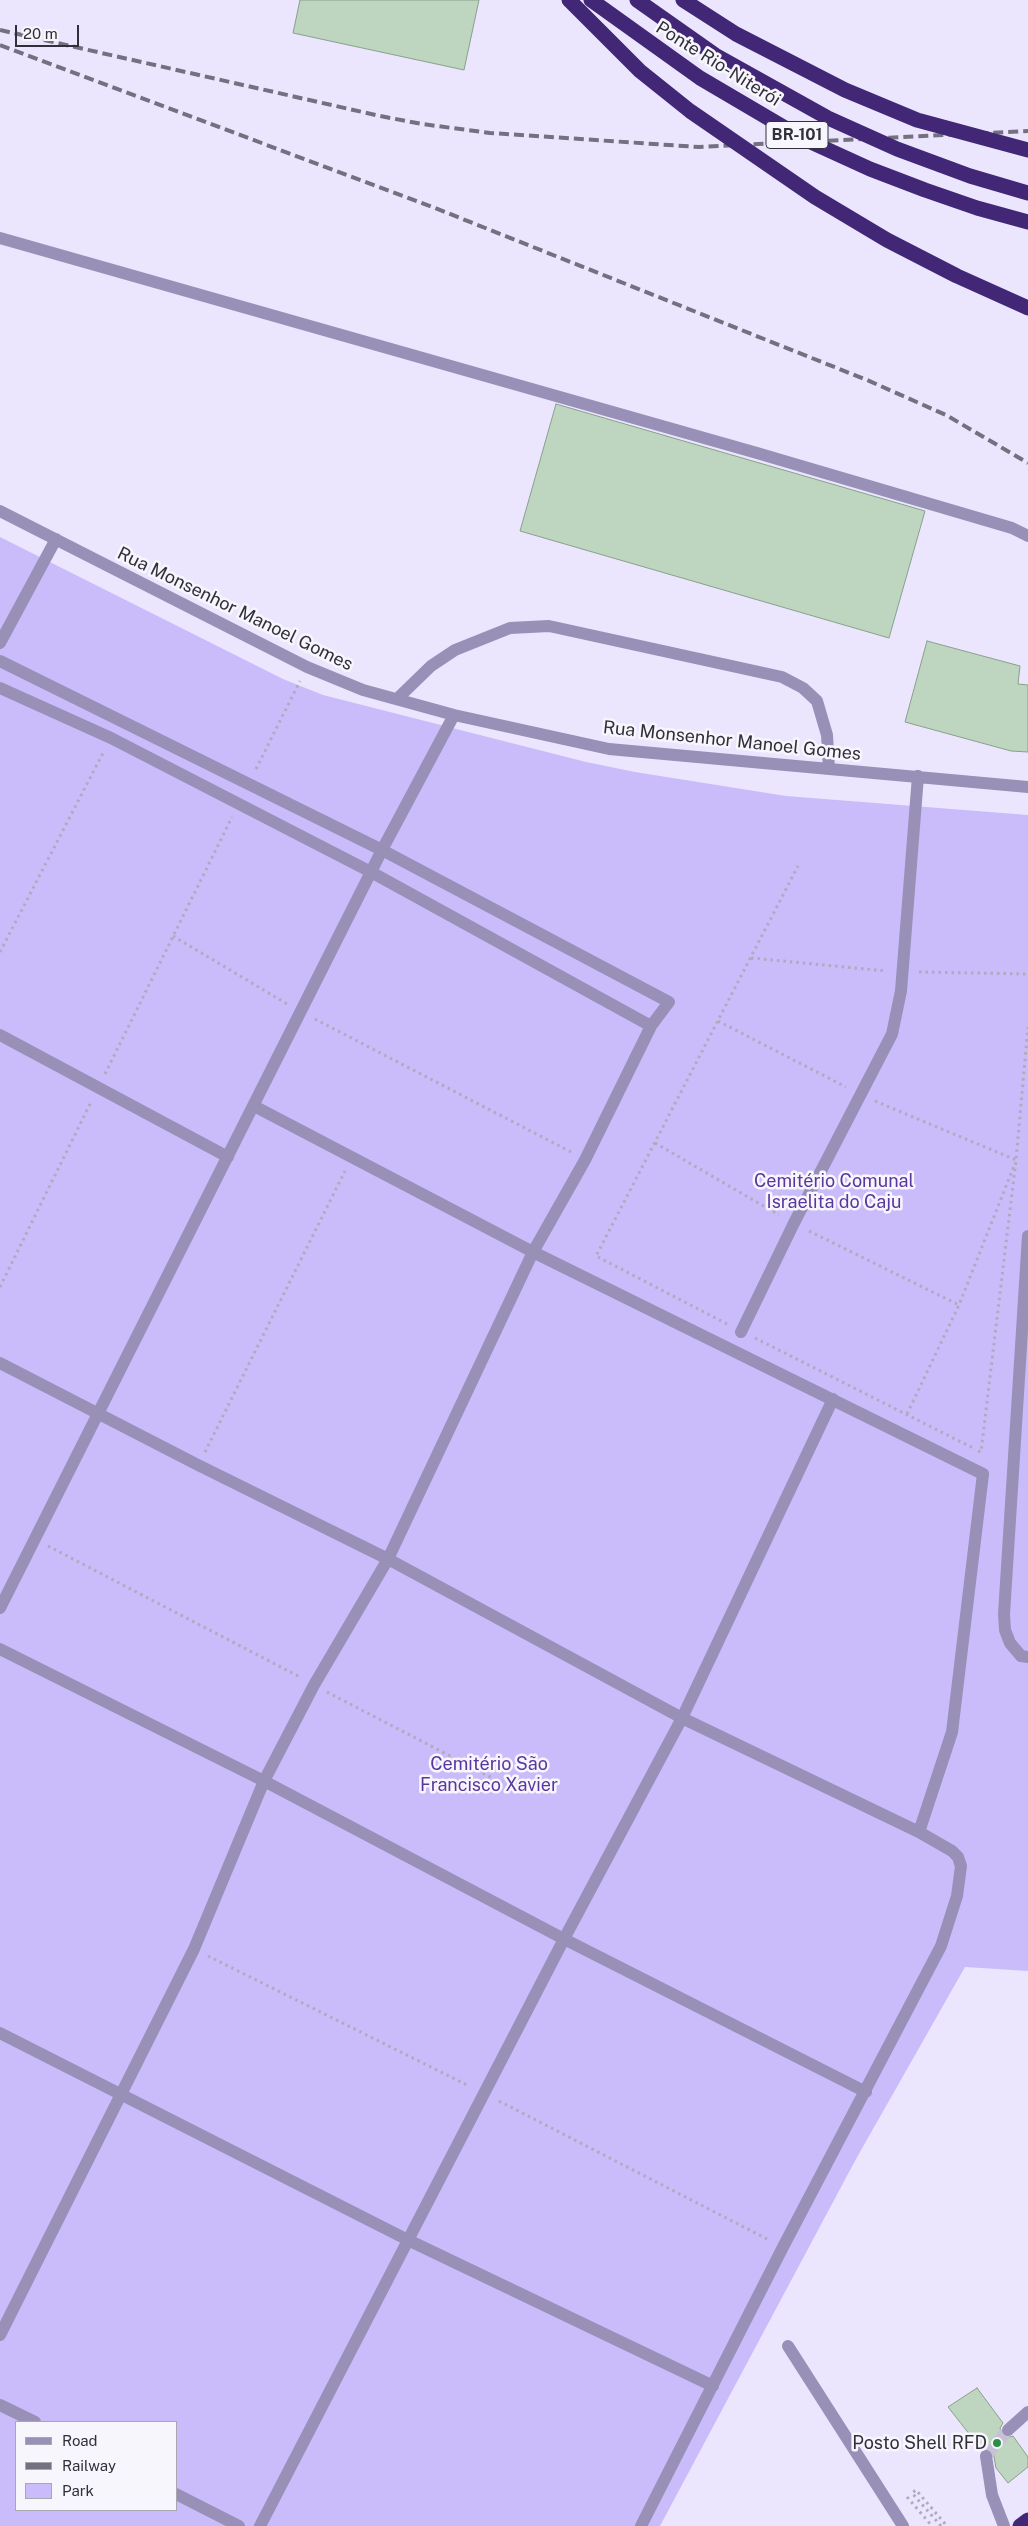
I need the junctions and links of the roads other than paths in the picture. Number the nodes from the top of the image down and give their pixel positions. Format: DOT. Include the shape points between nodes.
graph roads {
  1 [pos="569,0"];
  2 [pos="591,0"];
  3 [pos="637,0"];
  4 [pos="683,0"];
  5 [pos="1028,150"];
  6 [pos="1028,193"];
  7 [pos="1028,222"];
  8 [pos="0,238"];
  9 [pos="1028,308"];
  10 [pos="0,511"];
  11 [pos="1028,536"];
  12 [pos="56,539"];
  13 [pos="0,643"];
  14 [pos="0,661"];
  15 [pos="0,688"];
  16 [pos="397,699"];
  17 [pos="454,715"];
  18 [pos="829,769"];
  19 [pos="918,776"];
  20 [pos="1028,787"];
  21 [pos="382,850"];
  22 [pos="371,872"];
  23 [pos="651,1026"];
  24 [pos="0,1035"];
  25 [pos="254,1106"];
  26 [pos="228,1157"];
  27 [pos="1028,1236"];
  28 [pos="534,1252"];
  29 [pos="742,1332"];
  30 [pos="0,1364"];
  31 [pos="833,1399"];
  32 [pos="99,1413"];
  33 [pos="388,1559"];
  34 [pos="0,1608"];
  35 [pos="0,1649"];
  36 [pos="1028,1657"];
  37 [pos="682,1718"];
  38 [pos="264,1781"];
  39 [pos="919,1832"];
  40 [pos="564,1939"];
  41 [pos="0,2033"];
  42 [pos="866,2092"];
  43 [pos="122,2093"];
  44 [pos="408,2240"];
  45 [pos="0,2335"];
  46 [pos="788,2346"];
  47 [pos="713,2386"];
  48 [pos="0,2404"];
  49 [pos="1028,2412"];
  50 [pos="33,2421"];
  51 [pos="1008,2430"];
  52 [pos="986,2456"];
  53 [pos="178,2495"];
  54 [pos="1028,2520"];
  55 [pos="239,2526"];
  56 [pos="260,2526"];
  57 [pos="641,2526"];
  58 [pos="903,2526"];
  59 [pos="1004,2526"];
  60 [pos="1020,2526"];
  1 -- 9 [label="highway, bridge" via="640,71 776,172 887,240"];
  2 -- 7 [label="highway, Ponte Rio-Niterói / BR-101, bridge" via="700,78 802,138 870,169 978,208"];
  3 -- 6 [label="highway, Ponte Rio-Niterói / BR-101, bridge" via="715,55 836,122 905,152"];
  4 -- 5 [label="highway, Ponte Rio-Niterói, bridge" via="736,34 878,104 952,130"];
  8 -- 11 [label="street" via="766,456 1012,528"];
  10 -- 12 [label="street, Rua Monsenhor Manoel Gomes"];
  12 -- 13 [label="street"];
  12 -- 16 [label="street, Rua Monsenhor Manoel Gomes" via="307,667 363,690"];
  14 -- 21 [label="street"];
  15 -- 22 [label="street" via="111,738"];
  16 -- 17 [label="street, Rua Monsenhor Manoel Gomes"];
  16 -- 18 [label="street" via="431,666 455,650 510,628 550,626 782,677 817,700 827,735"];
  17 -- 18 [label="street, Rua Monsenhor Manoel Gomes" via="609,749"];
  17 -- 21 [label="street"];
  18 -- 19 [label="street, Rua Monsenhor Manoel Gomes"];
  19 -- 20 [label="street, Rua Monsenhor Manoel Gomes"];
  19 -- 29 [label="street" via="903,972 892,1034"];
  21 -- 22 [label="street"];
  21 -- 23 [label="street" via="669,1002"];
  22 -- 23 [label="street"];
  22 -- 25 [label="street"];
  23 -- 28 [label="street" via="585,1160"];
  24 -- 26 [label="street"];
  25 -- 26 [label="street"];
  25 -- 28 [label="street"];
  26 -- 32 [label="street"];
  27 -- 36 [label="street" via="1004,1614 1010,1643 1021,1656"];
  28 -- 31 [label="street"];
  28 -- 33 [label="street"];
  30 -- 32 [label="street"];
  31 -- 37 [label="street"];
  31 -- 39 [label="street" via="983,1474 952,1732"];
  32 -- 33 [label="street" via="198,1466"];
  32 -- 34 [label="street"];
  33 -- 37 [label="street"];
  33 -- 38 [label="street" via="314,1685"];
  35 -- 38 [label="street"];
  37 -- 39 [label="street"];
  37 -- 40 [label="street"];
  38 -- 40 [label="street"];
  38 -- 43 [label="street" via="194,1950"];
  39 -- 42 [label="street" via="958,1857 961,1866 957,1896 942,1946"];
  40 -- 42 [label="street"];
  40 -- 44 [label="street"];
  41 -- 43 [label="street"];
  42 -- 47 [label="street"];
  43 -- 44 [label="street"];
  43 -- 45 [label="street"];
  44 -- 47 [label="street"];
  44 -- 56 [label="street"];
  46 -- 58 [label="street"];
  47 -- 57 [label="street"];
  48 -- 50 [label="street"];
  49 -- 51 [label="street"];
  52 -- 59 [label="street" via="992,2495"];
  53 -- 55 [label="street"];
  54 -- 60 [label="highway"];
}
